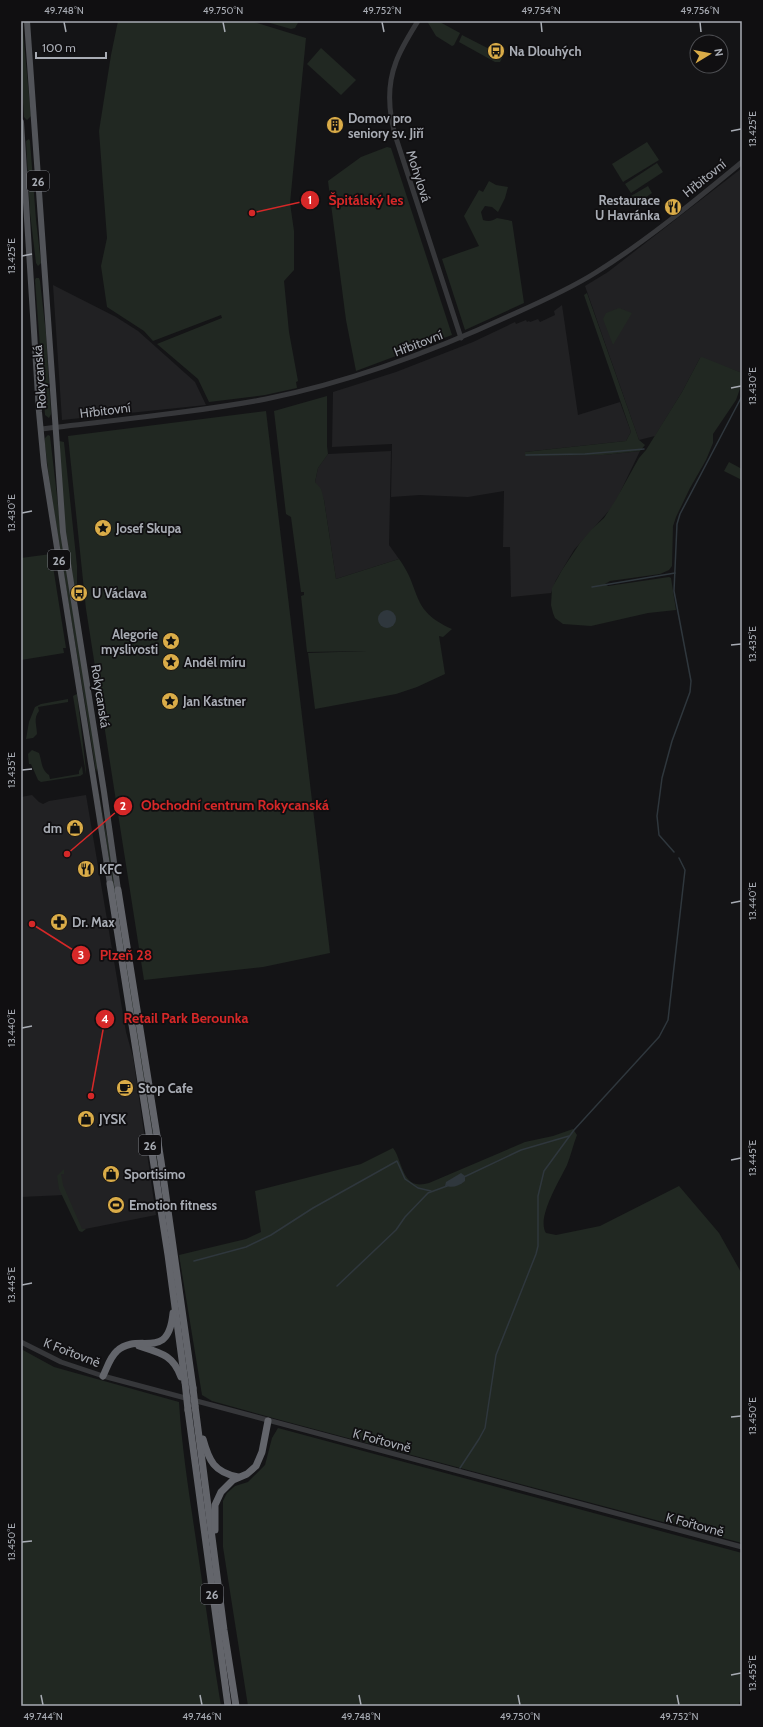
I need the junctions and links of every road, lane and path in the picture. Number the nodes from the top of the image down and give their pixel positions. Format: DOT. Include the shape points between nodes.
graph roads {
  1 [pos="28,21"];
  2 [pos="418,21"];
  3 [pos="21,122"];
  4 [pos="742,162"];
  5 [pos="461,338"];
  6 [pos="55,427"];
  7 [pos="41,429"];
  8 [pos="110,884"];
  9 [pos="118,890"];
  10 [pos="174,1253"];
  11 [pos="174,1302"];
  12 [pos="21,1342"];
  13 [pos="127,1346"];
  14 [pos="103,1376"];
  15 [pos="184,1382"];
  16 [pos="195,1406"];
  17 [pos="268,1421"];
  18 [pos="238,1477"];
  19 [pos="742,1547"];
  20 [pos="214,1554"];
  21 [pos="228,1706"];
  22 [pos="236,1706"];
  1 -- 6 [label="main road, Rokycanská / 26"];
  2 -- 5 [label="street, Mohylová" via="394,67 390,88 390,112 397,141"];
  3 -- 7 [label="main road, Rokycanská / 26"];
  4 -- 5 [label="street, Hřbitovní" via="698,198 595,273"];
  5 -- 6 [label="street, Hřbitovní" via="354,376 266,399"];
  6 -- 7 [label="street, Hřbitovní"];
  6 -- 9 [label="main road, Rokycanská / 26" via="65,551"];
  7 -- 8 [label="main road, Rokycanská / 26" via="48,490"];
  8 -- 10 [label="highway, Rokycanská / 26"];
  9 -- 10 [label="highway, Rokycanská / 26"];
  10 -- 11 [label="highway, 26"];
  10 -- 16 [label="highway, 26, bridge"];
  11 -- 13 [label="highway" via="171,1329 164,1338 156,1343"];
  11 -- 15 [label="highway, 26"];
  12 -- 14 [label="street, K Fořtovně" via="61,1362"];
  13 -- 14 [label="highway" via="117,1351"];
  13 -- 15 [label="highway" via="138,1346 166,1355 176,1366"];
  14 -- 17 [label="street, K Fořtovně"];
  15 -- 21 [label="highway, 26, bridge"];
  16 -- 18 [label="highway" via="212,1464 221,1472"];
  16 -- 20 [label="highway, 26"];
  17 -- 18 [label="highway" via="259,1461 250,1472"];
  17 -- 19 [label="street, K Fořtovně"];
  18 -- 20 [label="highway" via="221,1492 215,1505"];
  20 -- 22 [label="highway, 26"];
}
